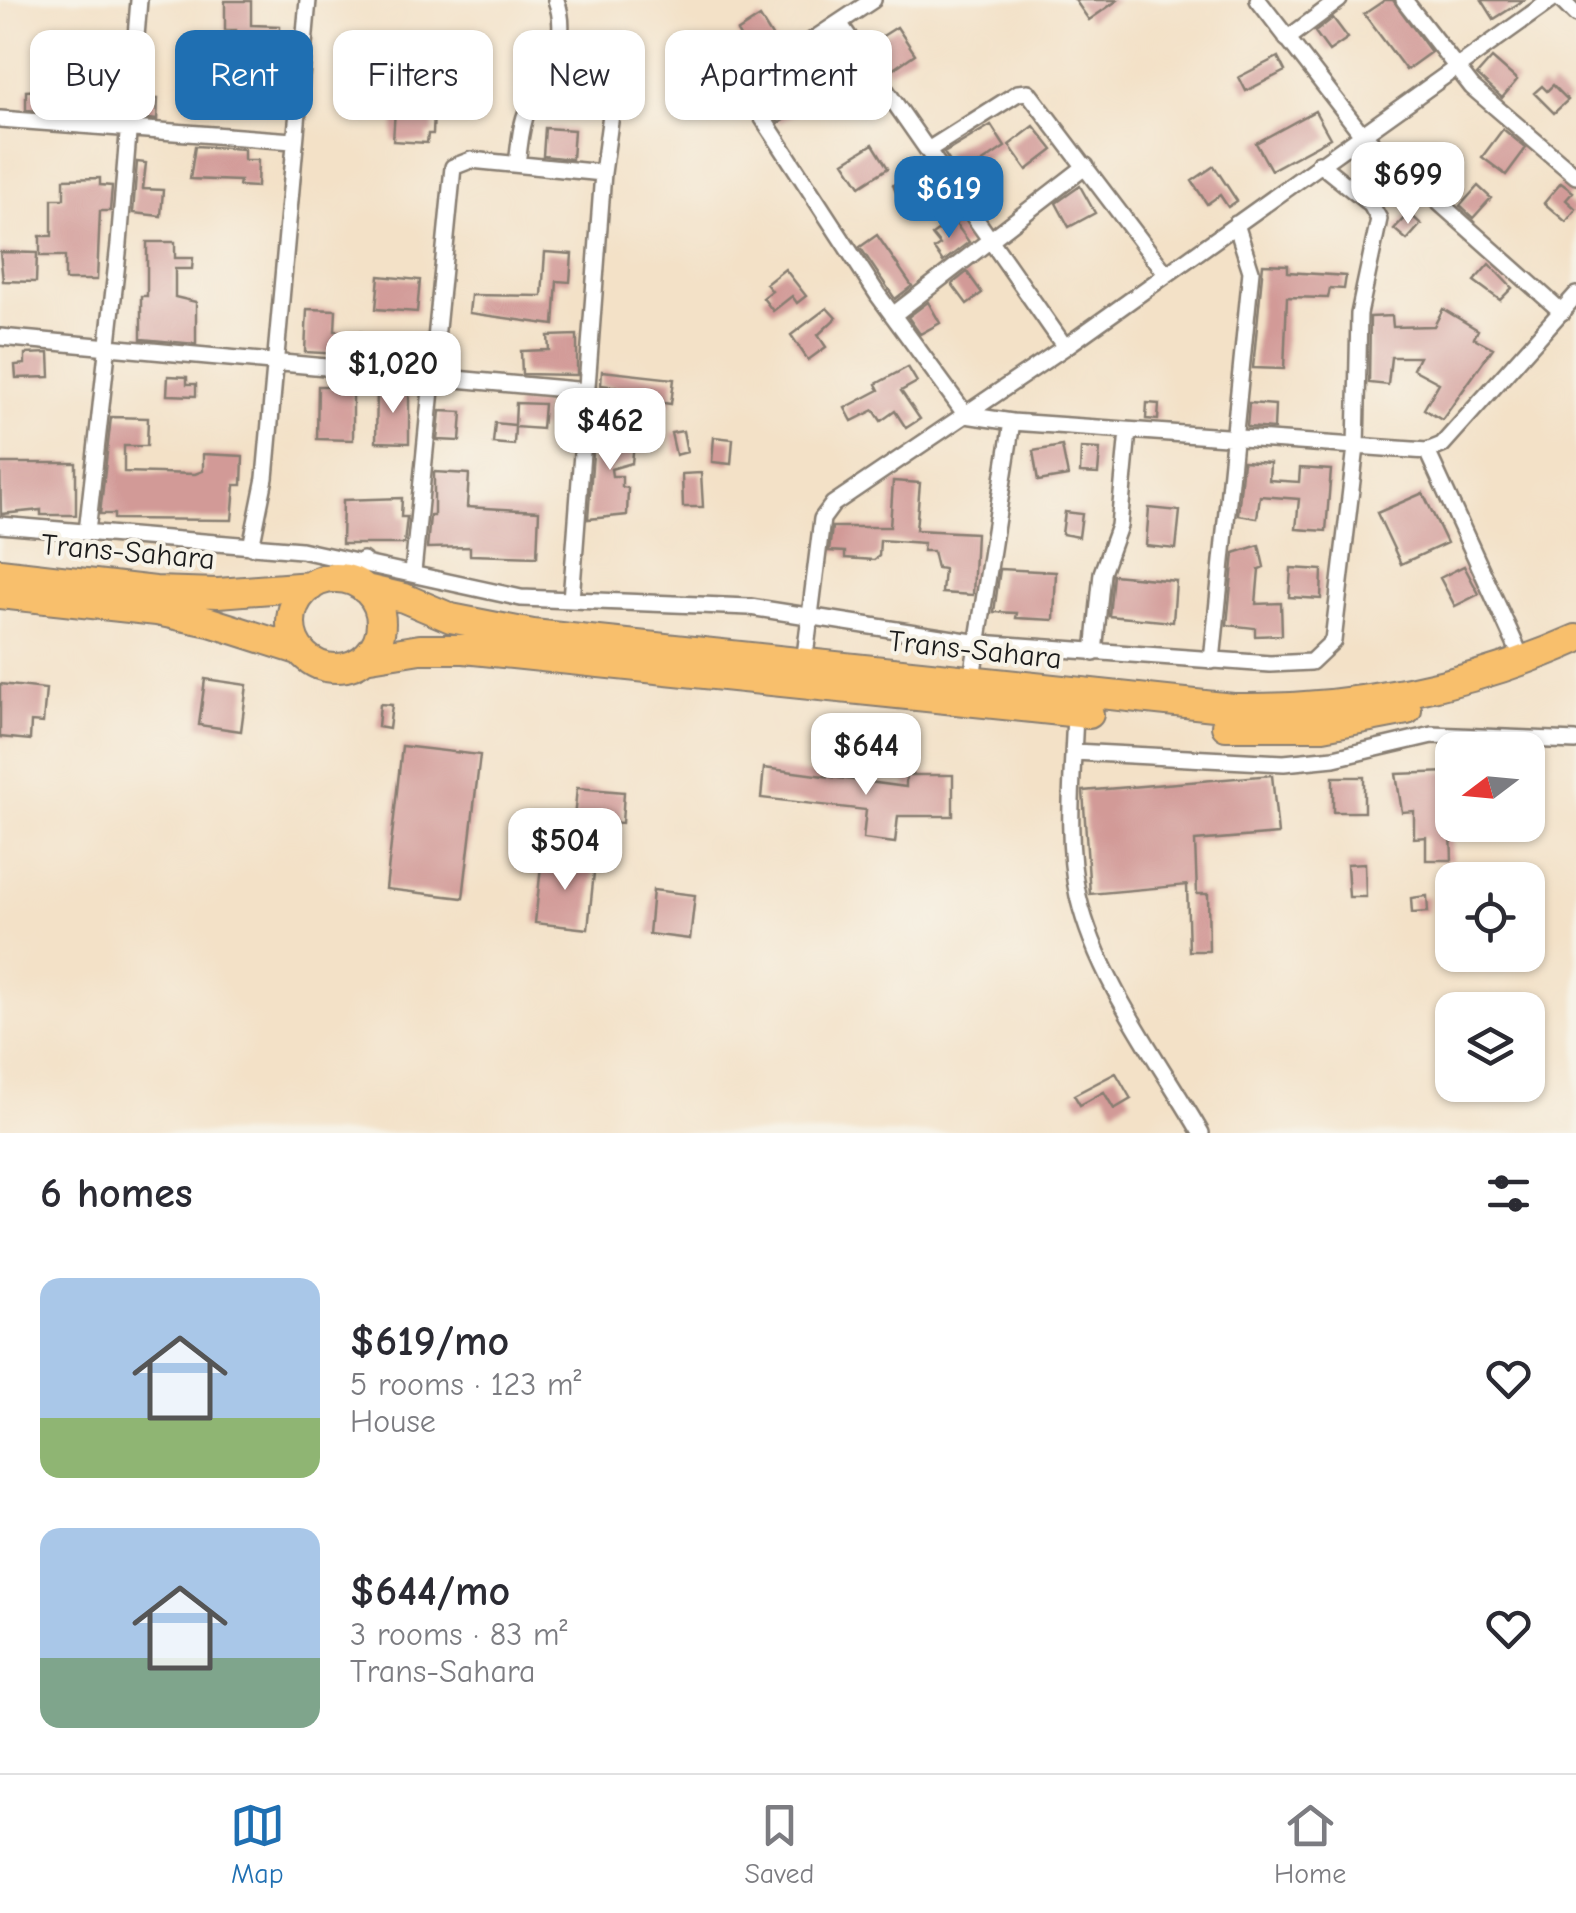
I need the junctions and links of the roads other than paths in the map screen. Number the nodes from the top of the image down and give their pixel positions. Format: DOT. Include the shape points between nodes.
graph roads {
  1 [pos="139,0"];
  2 [pos="308,0"];
  3 [pos="556,0"];
  4 [pos="873,0"];
  5 [pos="1258,0"];
  6 [pos="1339,0"];
  7 [pos="1404,0"];
  8 [pos="1551,0"];
  9 [pos="1561,0"];
  10 [pos="1576,16"];
  11 [pos="839,23"];
  12 [pos="1287,39"];
  13 [pos="1454,67"];
  14 [pos="0,119"];
  15 [pos="611,120"];
  16 [pos="129,126"];
  17 [pos="1362,132"];
  18 [pos="293,141"];
  19 [pos="928,150"];
  20 [pos="517,163"];
  21 [pos="1319,163"];
  22 [pos="1086,166"];
  23 [pos="604,173"];
  24 [pos="1576,176"];
  25 [pos="1236,224"];
  26 [pos="990,240"];
  27 [pos="1166,274"];
  28 [pos="1576,295"];
  29 [pos="1562,312"];
  30 [pos="893,314"];
  31 [pos="0,337"];
  32 [pos="1065,346"];
  33 [pos="107,347"];
  34 [pos="274,363"];
  35 [pos="432,376"];
  36 [pos="586,392"];
  37 [pos="966,415"];
  38 [pos="1012,422"];
  39 [pos="1128,430"];
  40 [pos="1233,438"];
  41 [pos="1356,447"];
  42 [pos="1427,451"];
  43 [pos="0,525"];
  44 [pos="87,532"];
  45 [pos="251,547"];
  46 [pos="414,572"];
  47 [pos="0,573"];
  48 [pos="360,577"];
  49 [pos="310,586"];
  50 [pos="0,594"];
  51 [pos="571,600"];
  52 [pos="811,617"];
  53 [pos="1576,638"];
  54 [pos="979,644"];
  55 [pos="301,651"];
  56 [pos="1094,652"];
  57 [pos="364,658"];
  58 [pos="1576,659"];
  59 [pos="1212,660"];
  60 [pos="1523,661"];
  61 [pos="804,664"];
  62 [pos="971,684"];
  63 [pos="1074,713"];
  64 [pos="1576,741"];
  65 [pos="1074,752"];
  66 [pos="1201,1133"];
  1 -- 16 [label="street"];
  2 -- 18 [label="street"];
  3 -- 20 [label="street" via="558,49 527,111"];
  4 -- 11 [label="street"];
  5 -- 12 [label="street"];
  6 -- 12 [label="street"];
  7 -- 13 [label="street"];
  8 -- 13 [label="street"];
  9 -- 10 [label="street"];
  11 -- 19 [label="street"];
  11 -- 30 [label="street" via="766,71 748,95"];
  12 -- 17 [label="street"];
  13 -- 17 [label="street"];
  13 -- 24 [label="street"];
  14 -- 16 [label="street"];
  15 -- 23 [label="street"];
  16 -- 18 [label="street"];
  16 -- 33 [label="street"];
  17 -- 21 [label="street"];
  17 -- 29 [label="street"];
  18 -- 34 [label="street"];
  19 -- 22 [label="street" via="1024,92"];
  19 -- 26 [label="street"];
  20 -- 23 [label="street"];
  20 -- 35 [label="street" via="463,160 453,167"];
  21 -- 25 [label="street"];
  21 -- 41 [label="street" via="1379,219 1359,314"];
  22 -- 26 [label="street"];
  22 -- 27 [label="street"];
  23 -- 36 [label="street"];
  25 -- 27 [label="street"];
  25 -- 40 [label="street" via="1251,270"];
  26 -- 30 [label="street"];
  26 -- 32 [label="street"];
  27 -- 32 [label="street"];
  28 -- 29 [label="street"];
  29 -- 42 [label="street" via="1442,444"];
  30 -- 37 [label="street"];
  31 -- 33 [label="street"];
  32 -- 37 [label="street"];
  33 -- 34 [label="street"];
  33 -- 44 [label="street"];
  34 -- 35 [label="street"];
  34 -- 45 [label="street" via="265,478"];
  35 -- 36 [label="street"];
  35 -- 46 [label="street"];
  36 -- 51 [label="street"];
  37 -- 38 [label="street"];
  37 -- 52 [label="street" via="824,512"];
  38 -- 39 [label="street"];
  38 -- 54 [label="street"];
  39 -- 40 [label="street"];
  39 -- 56 [label="street" via="1119,526 1102,573"];
  40 -- 41 [label="street"];
  40 -- 59 [label="street"];
  41 -- 42 [label="street"];
  41 -- 59 [label="street" via="1328,650 1301,664"];
  42 -- 60 [label="street"];
  43 -- 44 [label="street"];
  44 -- 45 [label="street"];
  45 -- 48 [label="street"];
  46 -- 48 [label="street"];
  46 -- 51 [label="street" via="503,595"];
  47 -- 49 [label="highway, Trans-Sahara" via="218,594"];
  48 -- 49 [label="highway"];
  48 -- 57 [label="highway" via="380,616 380,632"];
  48 -- 61 [label="highway, Trans-Sahara" via="451,618 508,630"];
  49 -- 55 [label="highway" via="292,614"];
  50 -- 55 [label="highway, Trans-Sahara" via="157,611"];
  51 -- 52 [label="street" via="750,607"];
  52 -- 54 [label="street"];
  52 -- 61 [label="street"];
  53 -- 60 [label="highway, Trans-Sahara"];
  54 -- 56 [label="street"];
  54 -- 62 [label="street"];
  55 -- 57 [label="highway" via="336,668"];
  56 -- 59 [label="street"];
  57 -- 63 [label="highway, Trans-Sahara" via="464,650"];
  58 -- 63 [label="highway, Trans-Sahara" via="1464,698 1323,726 1246,728"];
  60 -- 62 [label="highway, Trans-Sahara" via="1414,691 1274,708"];
  61 -- 62 [label="highway, Trans-Sahara"];
  63 -- 65 [label="street"];
  64 -- 65 [label="street" via="1432,736 1284,762"];
  65 -- 66 [label="street" via="1074,872 1086,924"];
}
